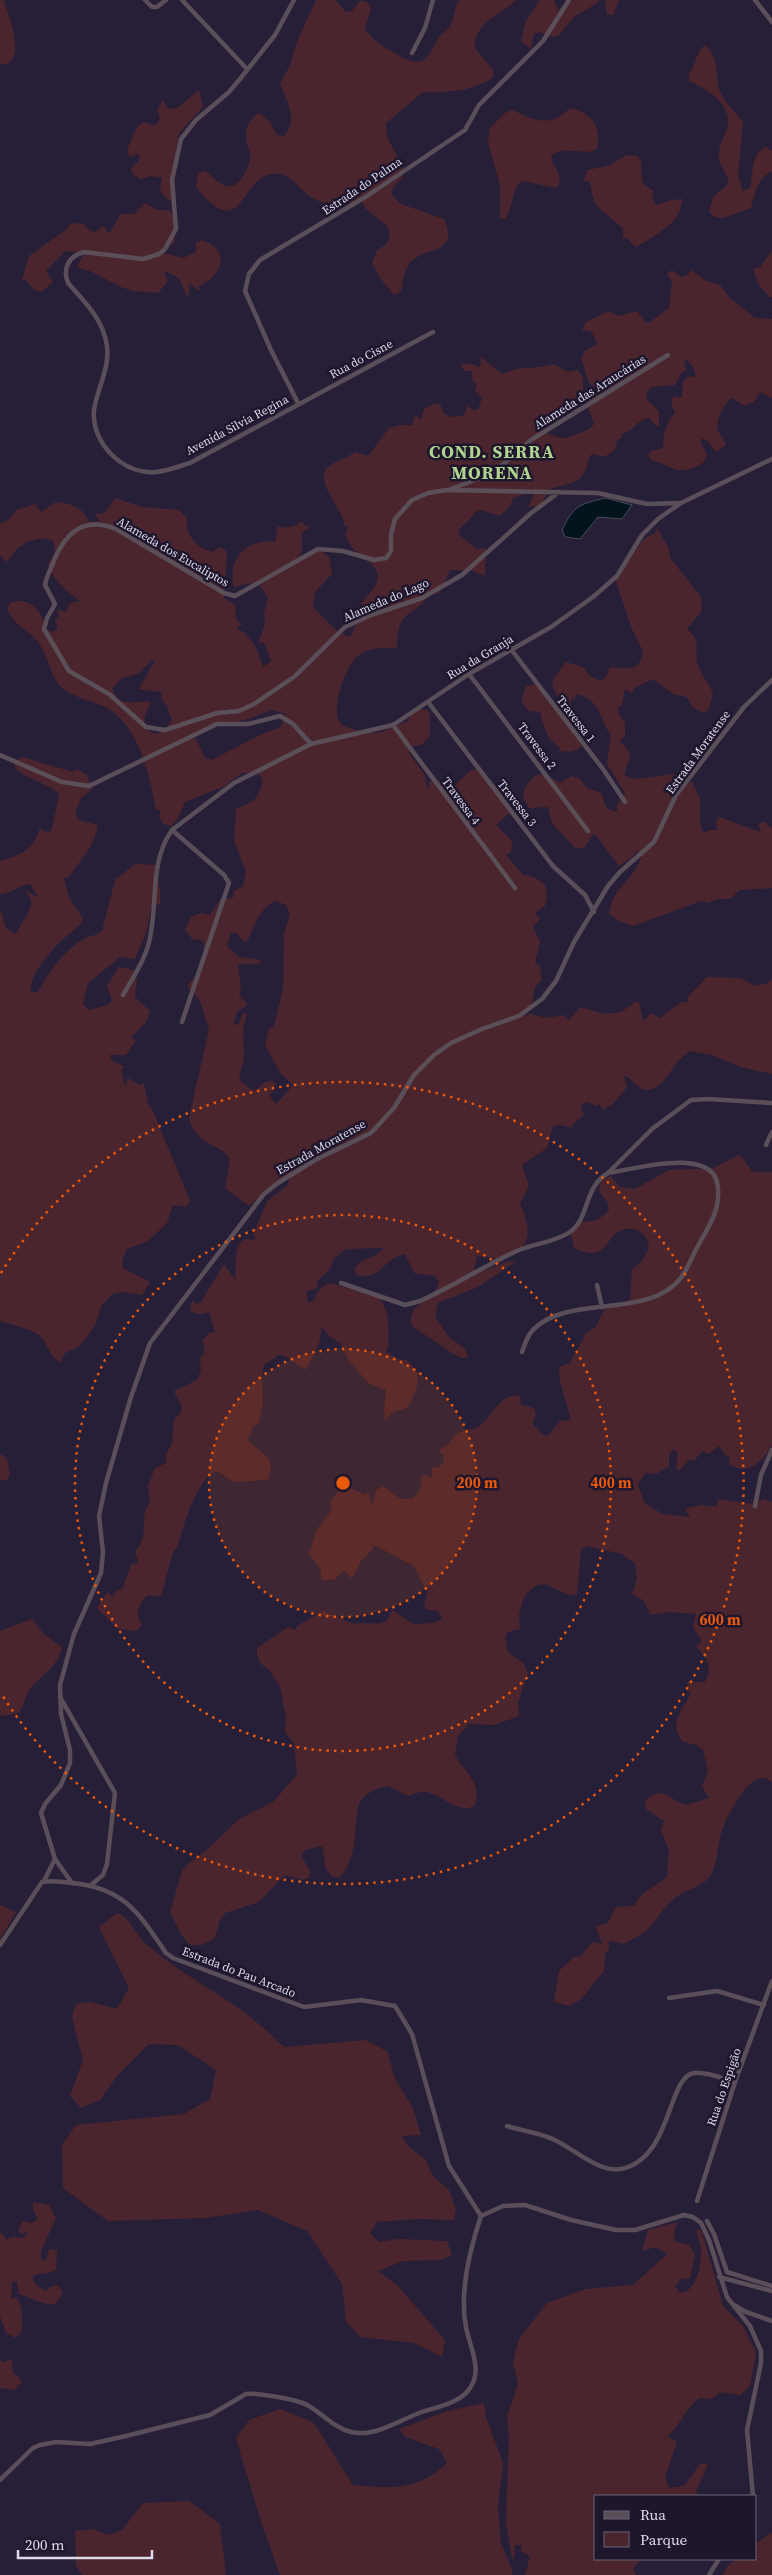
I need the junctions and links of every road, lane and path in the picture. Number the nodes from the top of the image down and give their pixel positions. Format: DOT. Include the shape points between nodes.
graph roads {
  1 [pos="145,0"];
  2 [pos="166,0"];
  3 [pos="182,0"];
  4 [pos="294,0"];
  5 [pos="433,0"];
  6 [pos="569,0"];
  7 [pos="756,0"];
  8 [pos="772,22"];
  9 [pos="412,53"];
  10 [pos="248,69"];
  11 [pos="433,332"];
  12 [pos="668,355"];
  13 [pos="298,403"];
  14 [pos="772,462"];
  15 [pos="447,490"];
  16 [pos="559,492"];
  17 [pos="682,502"];
  18 [pos="510,648"];
  19 [pos="469,674"];
  20 [pos="772,680"];
  21 [pos="428,702"];
  22 [pos="217,713"];
  23 [pos="393,725"];
  24 [pos="311,744"];
  25 [pos="0,755"];
  26 [pos="625,802"];
  27 [pos="172,830"];
  28 [pos="588,831"];
  29 [pos="515,888"];
  30 [pos="594,912"];
  31 [pos="123,995"];
  32 [pos="182,1022"];
  33 [pos="772,1103"];
  34 [pos="772,1132"];
  35 [pos="766,1145"];
  36 [pos="608,1173"];
  37 [pos="341,1283"];
  38 [pos="597,1285"];
  39 [pos="602,1307"];
  40 [pos="522,1352"];
  41 [pos="772,1450"];
  42 [pos="755,1506"];
  43 [pos="59,1696"];
  44 [pos="55,1859"];
  45 [pos="44,1881"];
  46 [pos="72,1883"];
  47 [pos="91,1885"];
  48 [pos="0,1945"];
  49 [pos="772,1981"];
  50 [pos="669,1998"];
  51 [pos="764,2005"];
  52 [pos="735,2082"];
  53 [pos="507,2126"];
  54 [pos="697,2201"];
  55 [pos="481,2216"];
  56 [pos="707,2221"];
  57 [pos="719,2277"];
  58 [pos="772,2286"];
  59 [pos="772,2291"];
  60 [pos="728,2298"];
  61 [pos="772,2321"];
  62 [pos="0,2480"];
  63 [pos="753,2495"];
  64 [pos="718,2560"];
  65 [pos="708,2575"];
  1 -- 2 [label="street" via="152,7"];
  3 -- 10 [label="street"];
  4 -- 10 [label="street, Avenida Silvia Regina" via="284,22"];
  5 -- 9 [label="street" via="425,28"];
  6 -- 13 [label="street, Estrada do Palma" via="542,40 479,105 469,125 458,136 253,267 245,291"];
  7 -- 8 [label="street"];
  10 -- 13 [label="street, Avenida Silvia Regina" via="181,139 172,180 176,229 165,249 143,259 84,252 70,260 65,276 94,312 104,333 107,360 96,398 94,420 104,447 126,465 156,472 190,463"];
  11 -- 13 [label="street, Rua do Cisne"];
  12 -- 15 [label="street, Alameda das Araucárias" via="532,440 493,473"];
  14 -- 17 [label="street, Rua da Granja"];
  15 -- 16 [label="street"];
  15 -- 22 [label="street, Alameda dos Eucaliptos" via="419,496 399,512 392,526 391,551 386,558 374,560 343,551 318,549 235,596 224,593 106,525 88,525 71,534 55,557 45,581 55,604 44,630 69,671 109,694 146,727 165,730"];
  16 -- 17 [label="street" via="607,494 646,504"];
  16 -- 22 [label="street, Alameda do Lago" via="462,575 422,598 345,627 275,691 239,711"];
  17 -- 18 [label="street, Rua da Granja" via="649,526 608,586 551,627"];
  18 -- 19 [label="street, Rua da Granja"];
  18 -- 26 [label="street, Travessa 1"];
  19 -- 21 [label="street, Rua da Granja"];
  19 -- 28 [label="street, Travessa 2"];
  20 -- 30 [label="street, Estrada Moratense" via="744,707 676,795 654,842 614,878"];
  21 -- 23 [label="street, Rua da Granja"];
  21 -- 30 [label="street, Travessa 3" via="553,866 585,895"];
  23 -- 24 [label="street, Rua da Granja"];
  23 -- 29 [label="street, Travessa 4"];
  24 -- 25 [label="street" via="293,724 280,716 248,724 217,724 89,786 62,782"];
  24 -- 27 [label="street, Rua da Granja" via="234,783"];
  27 -- 31 [label="street" via="165,839 157,872 148,945 142,963"];
  27 -- 32 [label="street" via="229,883"];
  30 -- 43 [label="street, Estrada Moratense" via="574,942 556,981 535,1007 450,1043 414,1075 394,1108 371,1133 278,1182 264,1194 162,1325 142,1362 106,1483 100,1516 101,1573 74,1634"];
  33 -- 36 [label="street" via="691,1100 652,1128"];
  34 -- 35 [label="street"];
  36 -- 37 [label="street" via="593,1187 578,1224 570,1232 514,1252 420,1302 406,1304"];
  36 -- 39 [label="street" via="694,1162 713,1172 718,1200 716,1213 675,1285 650,1299"];
  38 -- 39 [label="street"];
  39 -- 40 [label="street" via="546,1320 532,1330"];
  41 -- 42 [label="street"];
  43 -- 44 [label="street, Estrada Moratense" via="70,1763 62,1785 41,1813"];
  43 -- 47 [label="street" via="116,1793 107,1864 103,1875"];
  44 -- 45 [label="street"];
  44 -- 46 [label="street"];
  45 -- 46 [label="street, Estrada do Pau Arcado"];
  45 -- 48 [label="street"];
  46 -- 47 [label="street, Estrada do Pau Arcado"];
  47 -- 55 [label="street, Estrada do Pau Arcado" via="110,1891 130,1906 173,1958 304,2007 361,2000 395,2006 412,2034 449,2166"];
  49 -- 51 [label="street, Rua do Espigão"];
  50 -- 51 [label="street" via="717,1991"];
  51 -- 52 [label="street, Rua do Espigão"];
  52 -- 53 [label="street" via="696,2072 687,2076 656,2144 644,2157 621,2169 599,2165 554,2140"];
  52 -- 54 [label="street, Rua do Espigão"];
  55 -- 57 [label="street" via="503,2206 525,2205 571,2220 629,2231 679,2216 690,2216 704,2227"];
  55 -- 62 [label="street" via="470,2252 464,2304 466,2330 475,2355 474,2377 465,2394 386,2427 358,2433 339,2427 305,2404 246,2394 210,2415 126,2436 90,2444 56,2442 40,2445"];
  56 -- 58 [label="street" via="727,2272"];
  57 -- 59 [label="street"];
  57 -- 60 [label="street"];
  60 -- 61 [label="street" via="746,2312"];
  60 -- 63 [label="street" via="750,2326 761,2357 748,2425"];
  64 -- 65 [label="street"];
}
